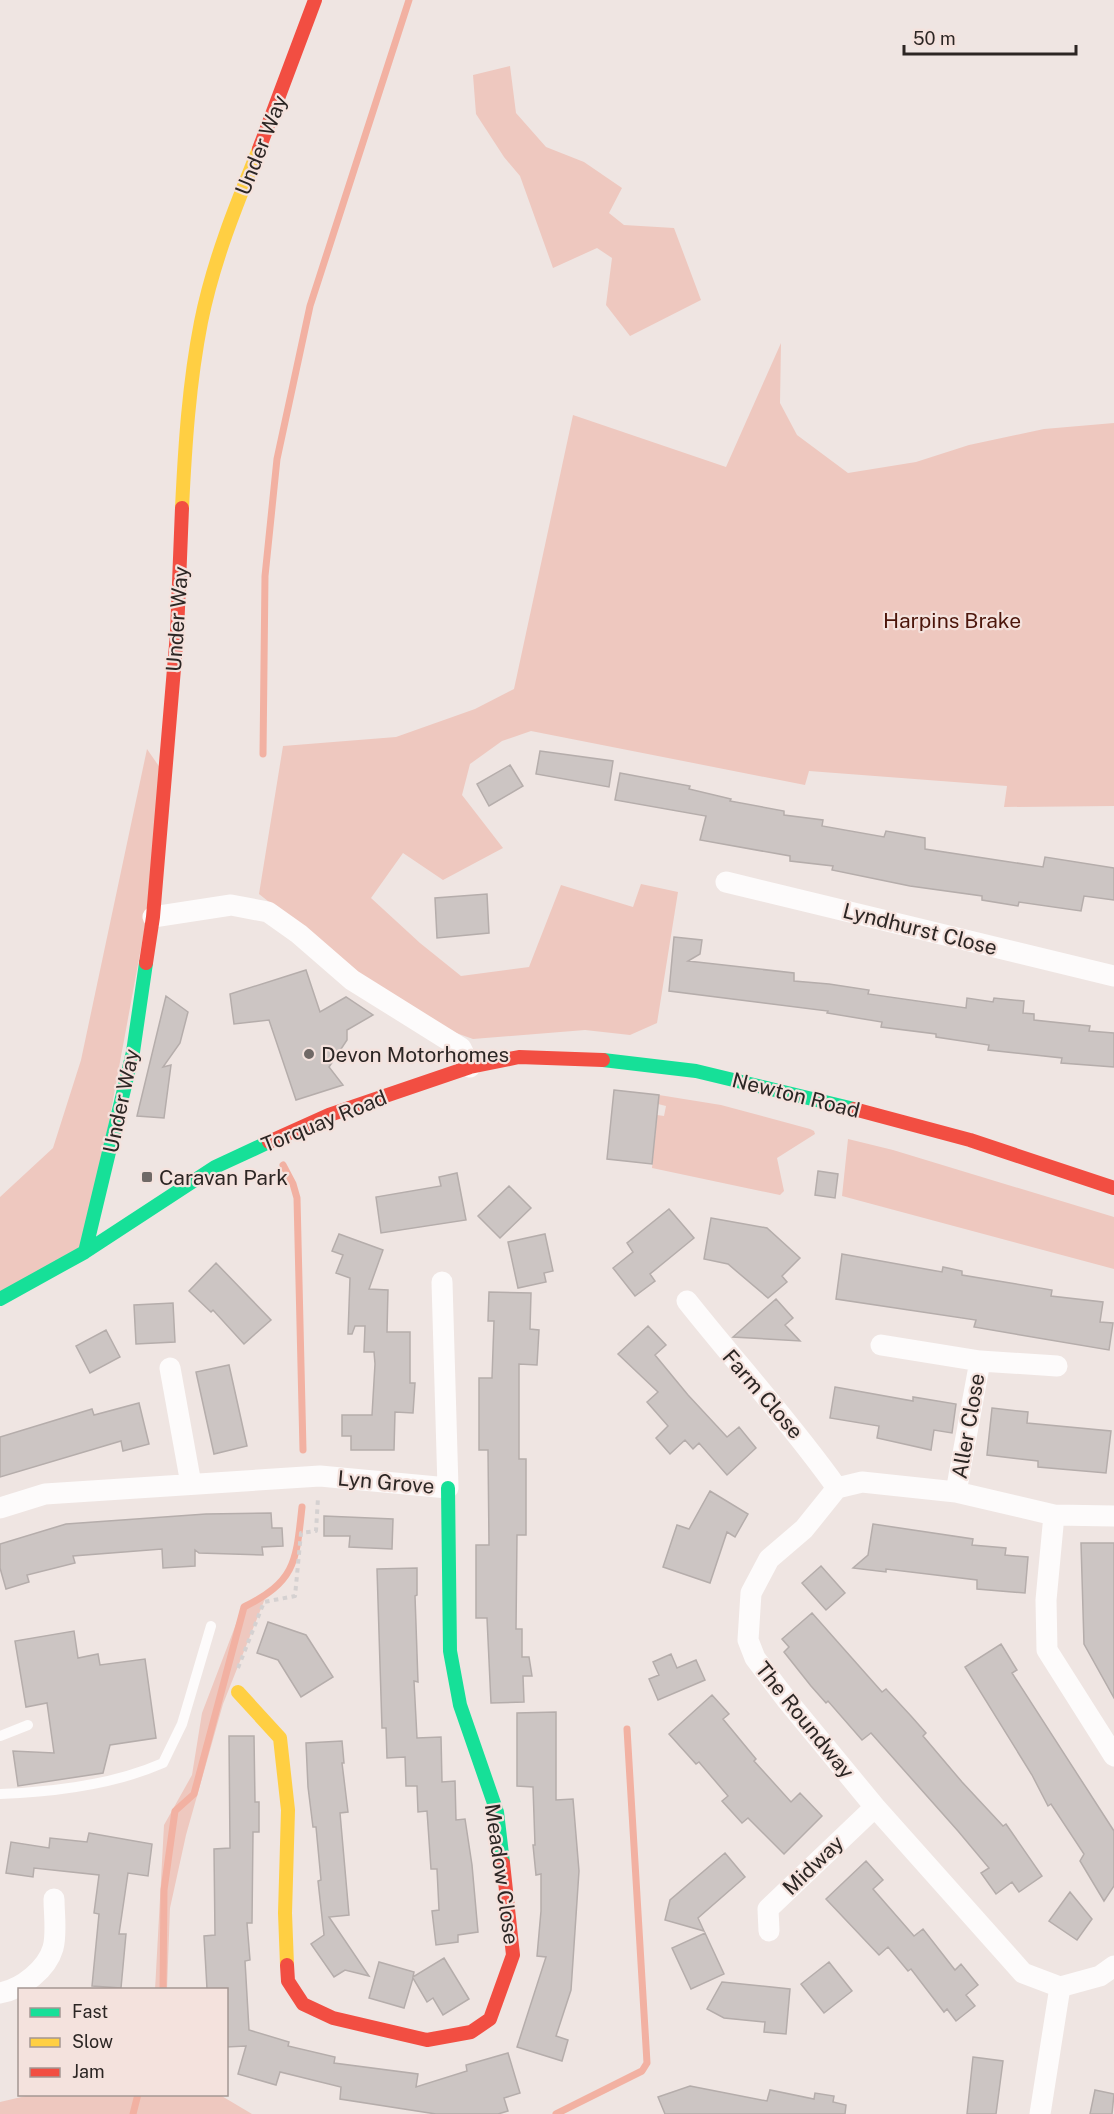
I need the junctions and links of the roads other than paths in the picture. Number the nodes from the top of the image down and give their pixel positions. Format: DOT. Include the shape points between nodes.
graph roads {
  1 [pos="315,0"];
  2 [pos="726,882"];
  3 [pos="153,917"];
  4 [pos="1114,976"];
  5 [pos="470,1067"];
  6 [pos="1114,1188"];
  7 [pos="85,1252"];
  8 [pos="442,1282"];
  9 [pos="0,1299"];
  10 [pos="687,1301"];
  11 [pos="881,1345"];
  12 [pos="980,1361"];
  13 [pos="1057,1366"];
  14 [pos="170,1368"];
  15 [pos="191,1484"];
  16 [pos="448,1488"];
  17 [pos="837,1488"];
  18 [pos="956,1492"];
  19 [pos="0,1508"];
  20 [pos="1054,1515"];
  21 [pos="1114,1516"];
  22 [pos="211,1626"];
  23 [pos="238,1692"];
  24 [pos="28,1725"];
  25 [pos="0,1736"];
  26 [pos="1114,1756"];
  27 [pos="0,1794"];
  28 [pos="875,1807"];
  29 [pos="54,1899"];
  30 [pos="769,1931"];
  31 [pos="1114,1966"];
  32 [pos="1060,1987"];
  33 [pos="0,1993"];
  34 [pos="1040,2114"];
  1 -- 3 [label="street, Under Way" via="276,109 229,221 201,321 185,434 177,633"];
  2 -- 4 [label="street, Lyndhurst Close"];
  3 -- 5 [label="street" via="231,905 268,912 352,980 461,1048"];
  3 -- 7 [label="street, Under Way" via="133,1052"];
  5 -- 6 [label="street, Newton Road" via="519,1057 557,1057 696,1071 970,1140"];
  5 -- 7 [label="street, Torquay Road" via="329,1115 215,1167"];
  7 -- 9 [label="street, Torquay Road"];
  8 -- 16 [label="street, Lyn Grove"];
  10 -- 17 [label="street, Farm Close" via="746,1376 802,1438"];
  11 -- 12 [label="street, Aller Close"];
  12 -- 13 [label="street, Aller Close"];
  12 -- 18 [label="street, Aller Close"];
  14 -- 15 [label="street"];
  15 -- 16 [label="street, Lyn Grove" via="320,1476"];
  15 -- 19 [label="street, Lyn Grove" via="45,1494"];
  16 -- 23 [label="street, Meadow Close" via="450,1651 460,1705 497,1812 513,1955 490,2019 471,2032 427,2040 333,2018 303,2004 288,1981 288,1810 280,1738"];
  17 -- 18 [label="street" via="862,1482"];
  17 -- 28 [label="street, The Roundway" via="804,1528 769,1559 751,1593 748,1640 755,1658 786,1699"];
  18 -- 20 [label="street"];
  20 -- 21 [label="street"];
  20 -- 26 [label="street" via="1046,1600 1047,1650"];
  22 -- 27 [label="lane" via="182,1724 163,1763 135,1775 39,1792"];
  24 -- 25 [label="lane"];
  28 -- 30 [label="street, Midway" via="768,1909"];
  28 -- 32 [label="street, The Roundway" via="1023,1972"];
  29 -- 33 [label="street" via="53,1947 39,1972"];
  31 -- 32 [label="street" via="1100,1976"];
  32 -- 34 [label="street"];
}
